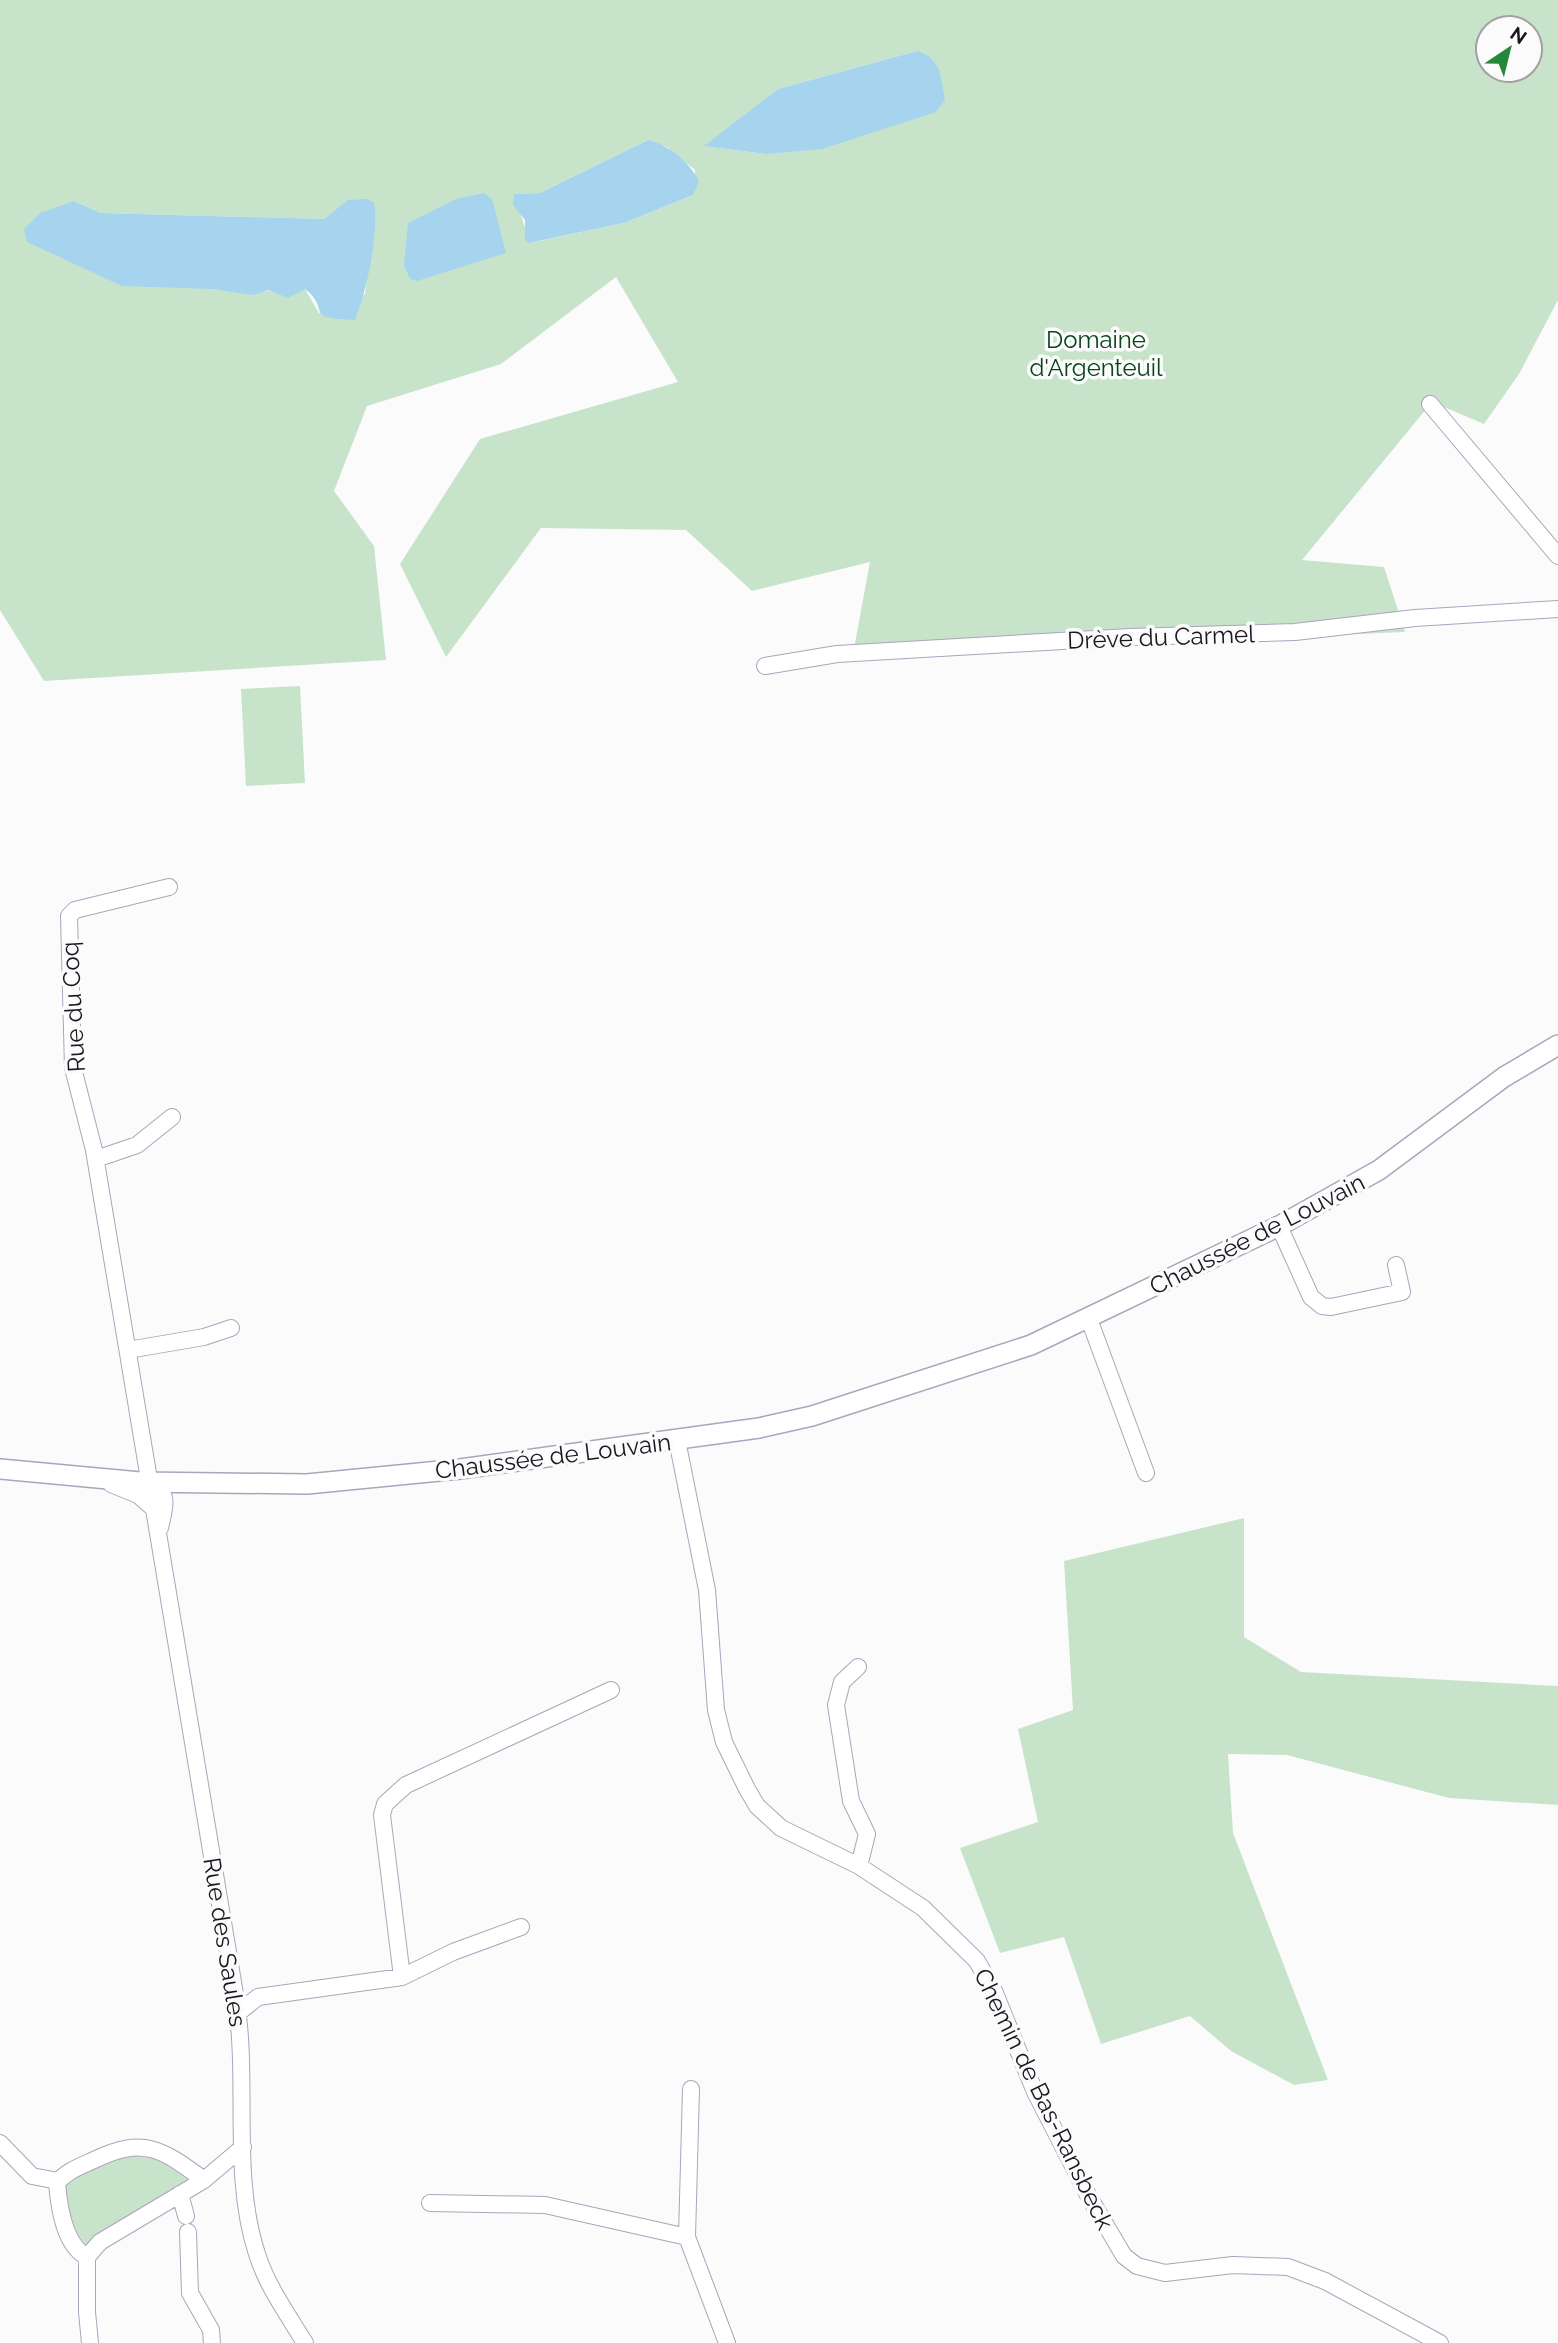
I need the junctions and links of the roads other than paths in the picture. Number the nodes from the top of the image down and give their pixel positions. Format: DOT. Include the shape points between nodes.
graph roads {
  1 [pos="1430,404"];
  2 [pos="1558,556"];
  3 [pos="1558,609"];
  4 [pos="765,666"];
  5 [pos="169,887"];
  6 [pos="1558,1045"];
  7 [pos="172,1117"];
  8 [pos="96,1159"];
  9 [pos="1279,1226"];
  10 [pos="1396,1265"];
  11 [pos="1089,1319"];
  12 [pos="231,1328"];
  13 [pos="128,1350"];
  14 [pos="677,1440"];
  15 [pos="0,1469"];
  16 [pos="1146,1472"];
  17 [pos="96,1479"];
  18 [pos="150,1482"];
  19 [pos="193,1483"];
  20 [pos="159,1507"];
  21 [pos="858,1667"];
  22 [pos="611,1690"];
  23 [pos="859,1866"];
  24 [pos="521,1927"];
  25 [pos="402,1978"];
  26 [pos="234,1988"];
  27 [pos="258,1997"];
  28 [pos="238,2013"];
  29 [pos="691,2089"];
  30 [pos="0,2143"];
  31 [pos="243,2147"];
  32 [pos="242,2176"];
  33 [pos="207,2177"];
  34 [pos="58,2181"];
  35 [pos="180,2194"];
  36 [pos="430,2203"];
  37 [pos="687,2236"];
  38 [pos="87,2257"];
  39 [pos="90,2343"];
  40 [pos="212,2343"];
  41 [pos="305,2343"];
  42 [pos="727,2343"];
  43 [pos="1440,2343"];
  1 -- 2 [label="street"];
  3 -- 4 [label="street, Drève du Carmel" via="1295,632 837,654"];
  5 -- 8 [label="street, Rue du Coq" via="69,916 73,1068"];
  6 -- 9 [label="main road, Chaussée de Louvain" via="1504,1077 1379,1170"];
  7 -- 8 [label="street" via="137,1145"];
  8 -- 13 [label="street, Rue du Coq"];
  9 -- 10 [label="street" via="1311,1297 1322,1306 1402,1292"];
  9 -- 11 [label="main road, Chaussée de Louvain"];
  11 -- 14 [label="main road, Chaussée de Louvain" via="1031,1345 870,1399 768,1426"];
  11 -- 16 [label="street"];
  12 -- 13 [label="street"];
  13 -- 18 [label="street, Rue du Coq"];
  14 -- 19 [label="main road, Chaussée de Louvain" via="321,1482"];
  14 -- 23 [label="street, Chemin de Bas-Ransbeck" via="707,1590 711,1680 724,1742 747,1789 768,1817 781,1828"];
  15 -- 17 [label="main road, Chaussée de Louvain"];
  17 -- 18 [label="main road, Chaussée de Louvain"];
  17 -- 20 [label="street"];
  18 -- 19 [label="main road, Chaussée de Louvain"];
  18 -- 20 [label="street, Rue des Saules" via="164,1493"];
  19 -- 20 [label="street"];
  20 -- 26 [label="street, Rue des Saules" via="159,1531"];
  21 -- 23 [label="street" via="842,1682 836,1705 851,1801 867,1834"];
  22 -- 25 [label="street" via="406,1785 385,1804 382,1815"];
  23 -- 43 [label="street, Chemin de Bas-Ransbeck" via="930,1913 976,1961 995,1993 1035,2092 1124,2256 1138,2266 1165,2273 1233,2265 1288,2267 1325,2281"];
  24 -- 25 [label="street" via="453,1952"];
  25 -- 27 [label="street"];
  26 -- 27 [label="street"];
  26 -- 28 [label="street, Rue des Saules"];
  27 -- 28 [label="street"];
  28 -- 31 [label="street, Rue des Saules"];
  29 -- 37 [label="street"];
  30 -- 34 [label="street" via="32,2176"];
  31 -- 32 [label="street, Rue des Saules"];
  31 -- 33 [label="street"];
  32 -- 33 [label="street"];
  32 -- 41 [label="street, Rue des Saules" via="263,2271"];
  33 -- 34 [label="street" via="160,2151 138,2146 107,2153"];
  33 -- 35 [label="street"];
  34 -- 38 [label="street" via="71,2243"];
  35 -- 38 [label="street" via="100,2242"];
  35 -- 40 [label="street" via="187,2224 190,2293 211,2330"];
  36 -- 37 [label="street" via="554,2206"];
  37 -- 42 [label="street"];
  38 -- 39 [label="street"];
}
